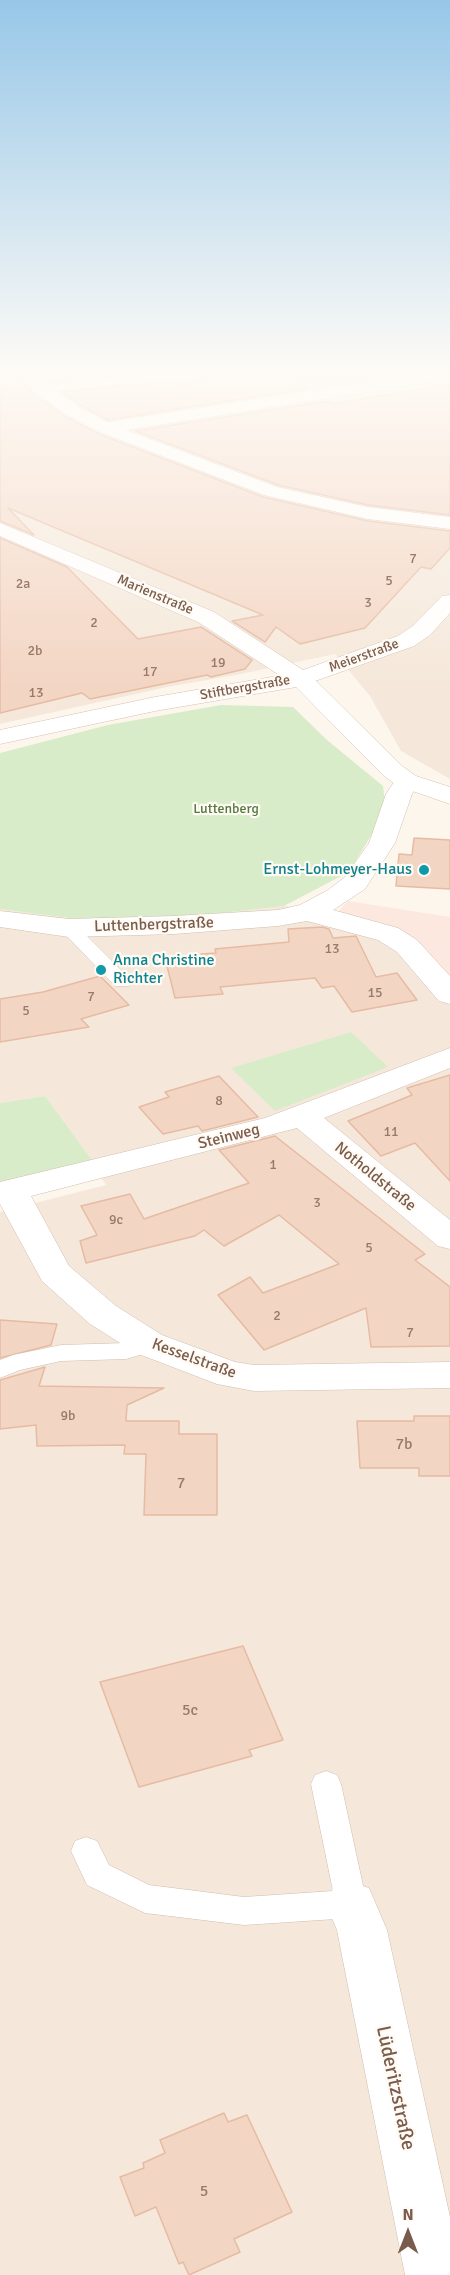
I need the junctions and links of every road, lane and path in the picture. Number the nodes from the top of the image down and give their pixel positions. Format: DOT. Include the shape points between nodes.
graph roads {
  1 [pos="230,475"];
  2 [pos="450,523"];
  3 [pos="0,529"];
  4 [pos="450,601"];
  5 [pos="301,679"];
  6 [pos="0,737"];
  7 [pos="407,781"];
  8 [pos="450,796"];
  9 [pos="308,912"];
  10 [pos="0,919"];
  11 [pos="69,928"];
  12 [pos="122,982"];
  13 [pos="450,995"];
  14 [pos="450,1057"];
  15 [pos="302,1115"];
  16 [pos="5,1192"];
  17 [pos="450,1238"];
  18 [pos="149,1344"];
  19 [pos="0,1370"];
  20 [pos="450,1375"];
  21 [pos="326,1784"];
  22 [pos="86,1851"];
  23 [pos="351,1904"];
  24 [pos="434,2275"];
  1 -- 2 [label="street" via="301,499 369,513"];
  3 -- 5 [label="street, Marienstraße" via="206,617"];
  4 -- 5 [label="street, Meierstraße" via="406,641"];
  5 -- 6 [label="street, Stiftbergstraße" via="155,704"];
  5 -- 7 [label="street, Stiftbergstraße"];
  7 -- 8 [label="street, Stiftbergstraße"];
  7 -- 9 [label="street, Luttenbergstraße" via="382,843 355,883"];
  9 -- 11 [label="street, Luttenbergstraße" via="174,926"];
  9 -- 13 [label="street, Luttenbergstraße" via="388,934 407,946"];
  10 -- 11 [label="street, Luttenbergstraße"];
  11 -- 12 [label="lane"];
  14 -- 15 [label="street, Steinweg"];
  15 -- 16 [label="street, Steinweg" via="276,1125"];
  15 -- 17 [label="street, Notholdstraße"];
  16 -- 18 [label="street, Kesselstraße" via="55,1273 103,1315"];
  18 -- 19 [label="lane" via="126,1351 61,1353 13,1363"];
  18 -- 20 [label="street, Kesselstraße" via="230,1375 254,1378"];
  21 -- 23 [label="lane"];
  22 -- 23 [label="lane" via="98,1875 144,1899 244,1911"];
  23 -- 24 [label="street, Lüderitzstraße" via="362,1930"];
}
